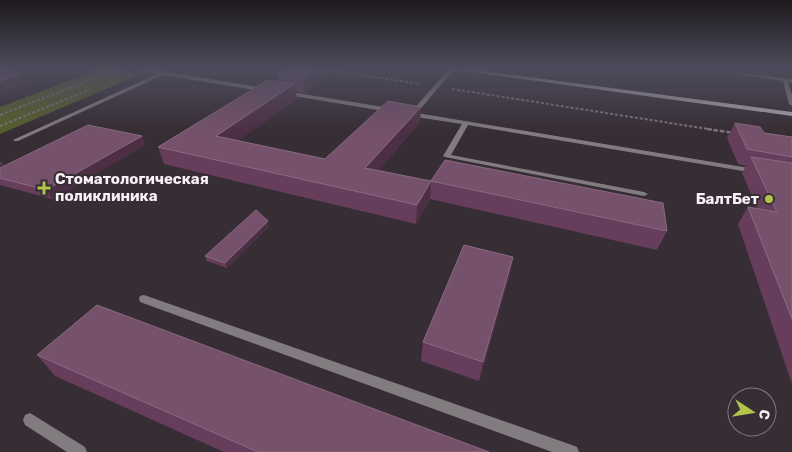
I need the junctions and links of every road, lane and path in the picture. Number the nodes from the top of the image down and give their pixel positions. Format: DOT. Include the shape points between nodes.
graph roads {
  1 [pos="67,89"];
  2 [pos="89,89"];
  3 [pos="128,89"];
  4 [pos="261,89"];
  5 [pos="435,89"];
  6 [pos="451,89"];
  7 [pos="602,89"];
  8 [pos="790,89"];
  9 [pos="792,104"];
  10 [pos="394,111"];
  11 [pos="404,113"];
  12 [pos="414,114"];
  13 [pos="792,114"];
  14 [pos="0,115"];
  15 [pos="466,123"];
  16 [pos="0,126"];
  17 [pos="743,134"];
  18 [pos="16,140"];
  19 [pos="763,172"];
  20 [pos="644,194"];
  21 [pos="144,299"];
  22 [pos="30,420"];
  23 [pos="80,452"];
  24 [pos="572,452"];
  1 -- 14 [label="path"];
  2 -- 16 [label="path"];
  3 -- 18 [label="lane"];
  4 -- 10 [label="lane"];
  5 -- 12 [label="lane"];
  6 -- 17 [label="path"];
  7 -- 13 [label="main road"];
  8 -- 9 [label="lane"];
  11 -- 12 [label="lane"];
  12 -- 15 [label="lane"];
  15 -- 19 [label="lane"];
  15 -- 20 [label="lane" via="446,156"];
  21 -- 24 [label="lane"];
  22 -- 23 [label="lane"];
}
